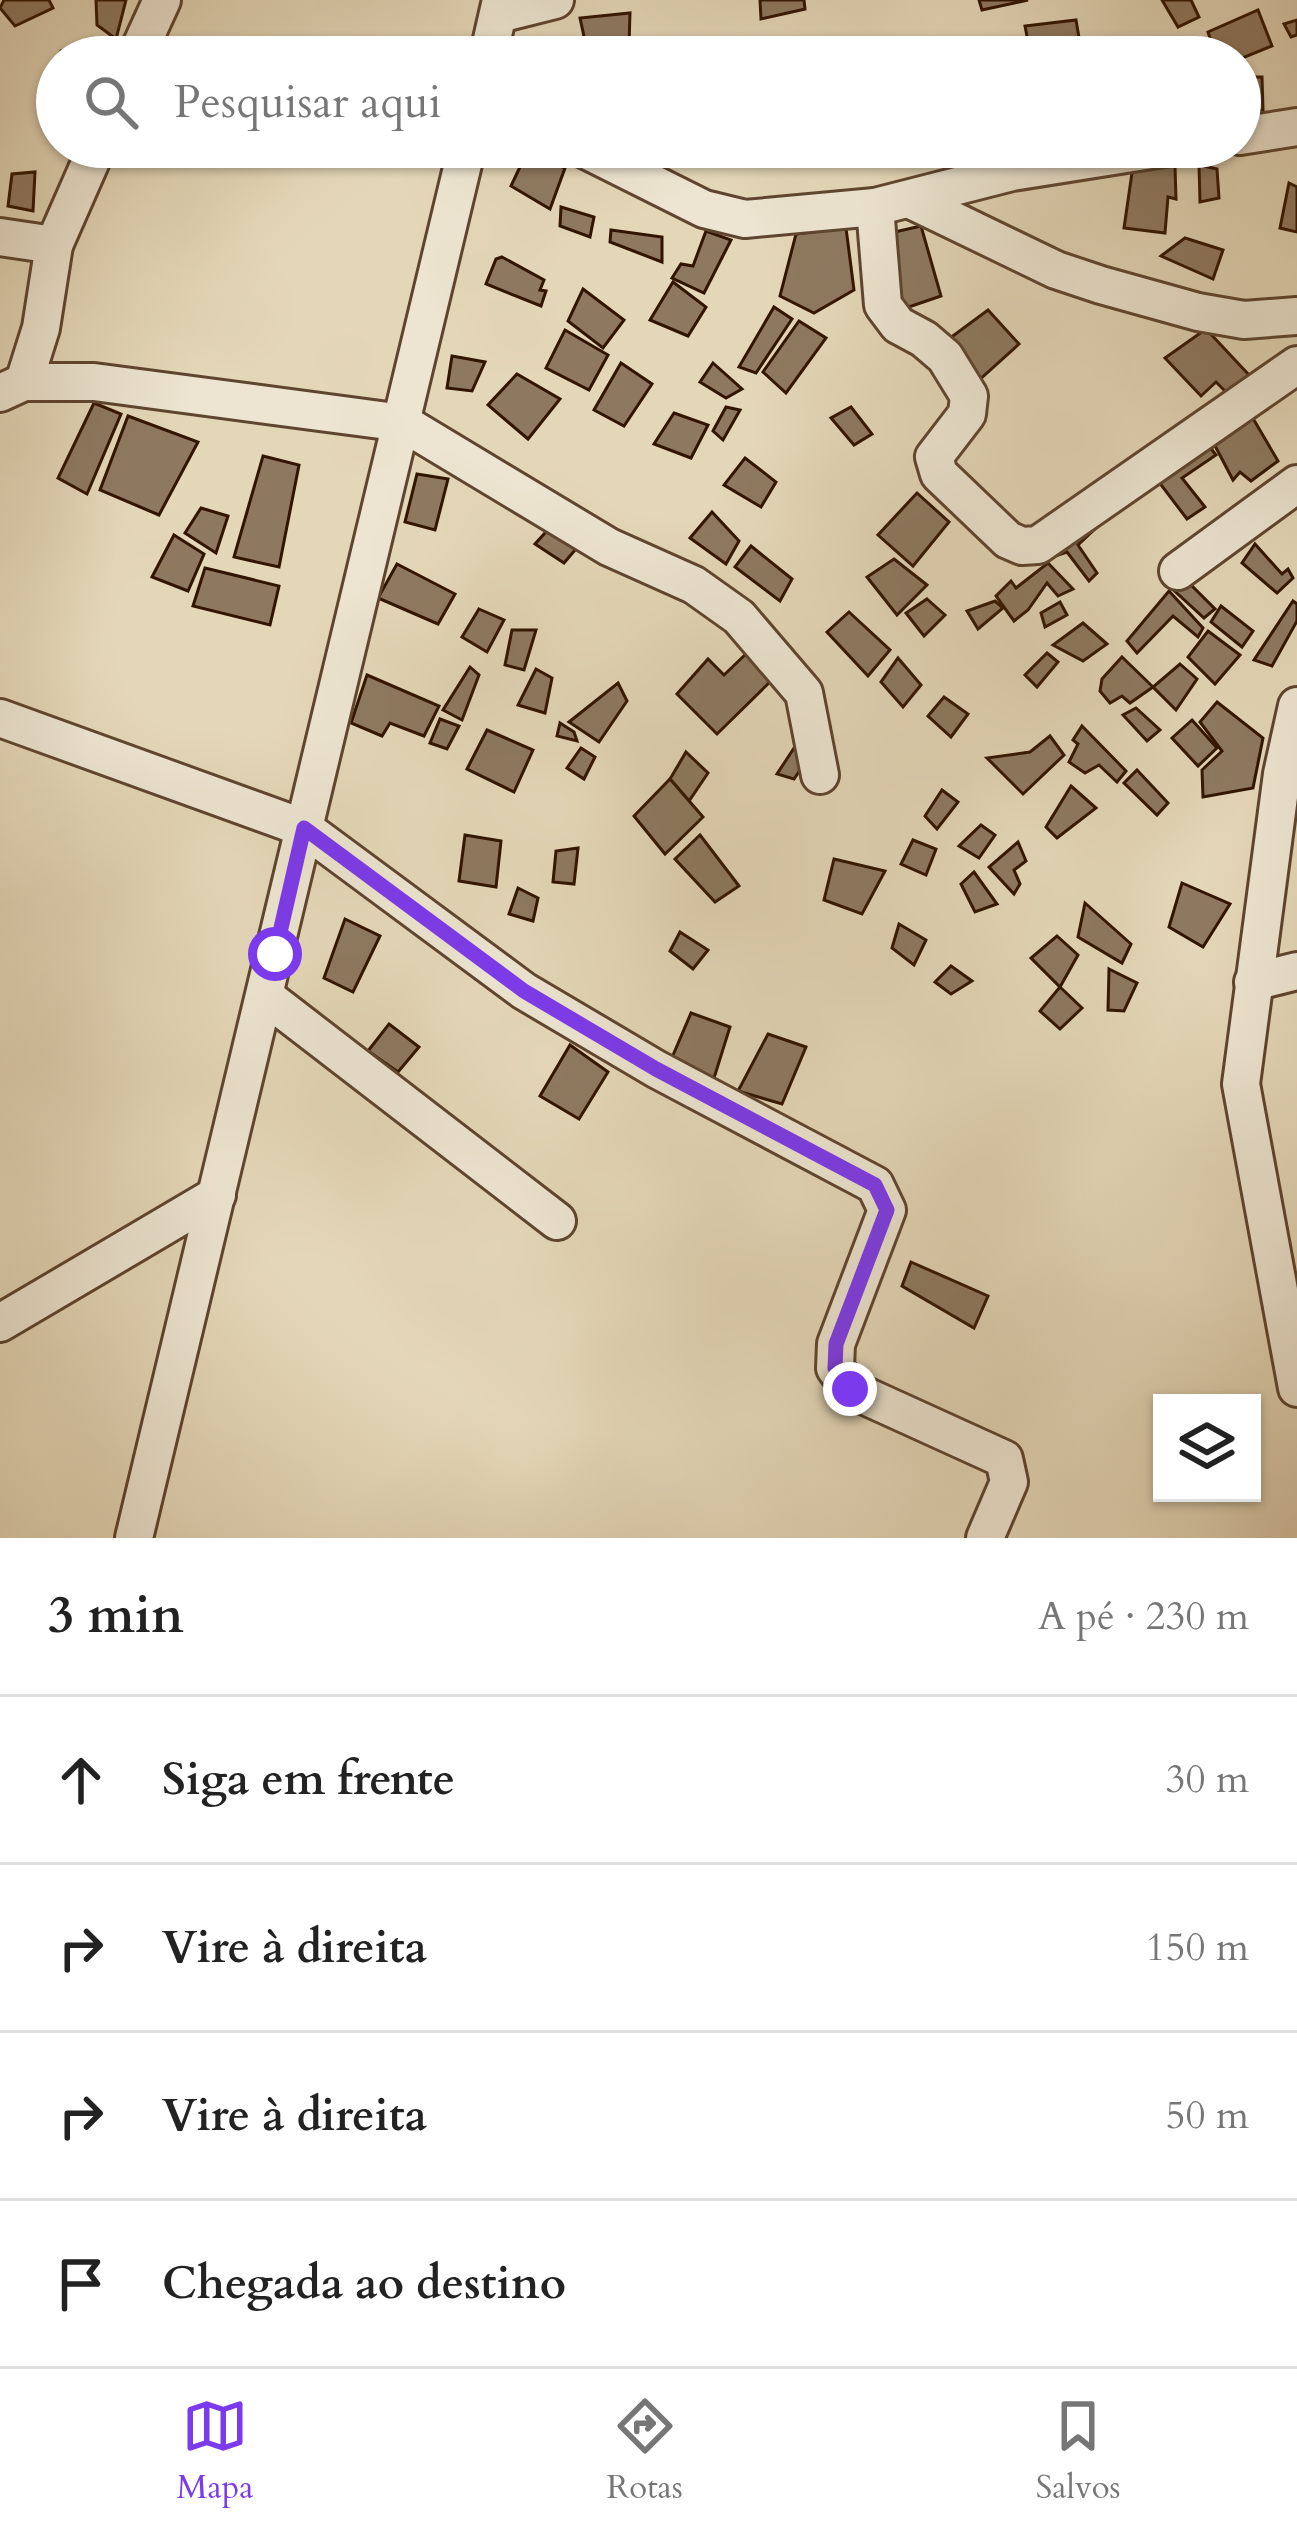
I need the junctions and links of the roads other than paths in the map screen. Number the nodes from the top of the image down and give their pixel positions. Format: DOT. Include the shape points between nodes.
graph roads {
  1 [pos="162,0"];
  2 [pos="554,0"];
  3 [pos="500,7"];
  4 [pos="146,36"];
  5 [pos="1297,127"];
  6 [pos="1261,133"];
  7 [pos="88,168"];
  8 [pos="462,168"];
  9 [pos="622,168"];
  10 [pos="1037,168"];
  11 [pos="892,203"];
  12 [pos="0,237"];
  13 [pos="54,245"];
  14 [pos="1297,316"];
  15 [pos="1297,365"];
  16 [pos="12,387"];
  17 [pos="403,423"];
  18 [pos="1297,484"];
  19 [pos="1178,571"];
  20 [pos="1297,706"];
  21 [pos="0,718"];
  22 [pos="820,775"];
  23 [pos="304,828"];
  24 [pos="1297,971"];
  25 [pos="1253,982"];
  26 [pos="265,996"];
  27 [pos="217,1195"];
  28 [pos="557,1221"];
  29 [pos="0,1323"];
  30 [pos="1297,1388"];
  31 [pos="134,1538"];
  32 [pos="985,1538"];
  1 -- 4 [label="street"];
  2 -- 3 [label="street"];
  5 -- 6 [label="street"];
  7 -- 13 [label="street"];
  8 -- 17 [label="street"];
  9 -- 11 [label="street" via="704,209 745,219"];
  10 -- 11 [label="street"];
  11 -- 14 [label="street" via="1101,285 1244,320"];
  11 -- 15 [label="street" via="883,305 945,357 969,396 967,414 934,457 939,474 1022,546 1038,545"];
  12 -- 13 [label="street"];
  13 -- 16 [label="street" via="41,328"];
  16 -- 17 [label="street" via="94,382"];
  17 -- 22 [label="street" via="739,617 804,693"];
  17 -- 23 [label="street"];
  18 -- 19 [label="street"];
  20 -- 25 [label="street"];
  21 -- 23 [label="street"];
  23 -- 26 [label="street"];
  23 -- 32 [label="street" via="524,991 875,1185 887,1210 836,1344 835,1368 850,1389 1004,1460 1009,1482"];
  24 -- 25 [label="street"];
  25 -- 30 [label="street" via="1240,1084"];
  26 -- 27 [label="street"];
  26 -- 28 [label="street"];
  27 -- 29 [label="street"];
  27 -- 31 [label="street"];
}
